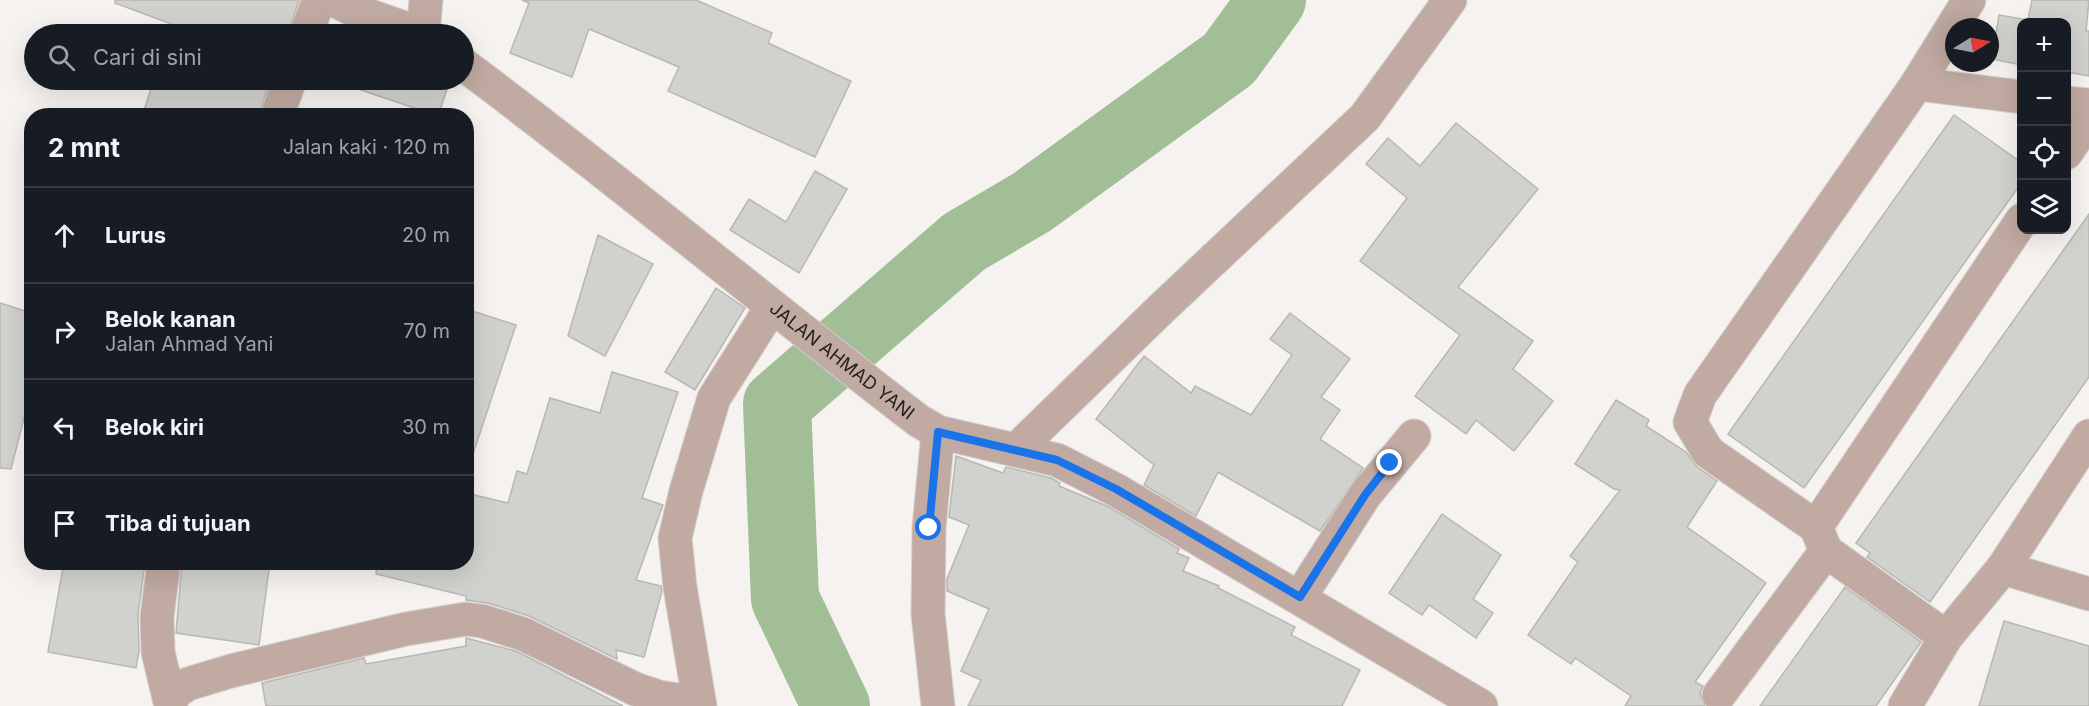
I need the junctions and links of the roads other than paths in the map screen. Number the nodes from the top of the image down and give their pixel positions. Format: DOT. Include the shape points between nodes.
graph roads {
  1 [pos="319,0"];
  2 [pos="334,0"];
  3 [pos="426,0"];
  4 [pos="1449,0"];
  5 [pos="1969,0"];
  6 [pos="310,24"];
  7 [pos="393,24"];
  8 [pos="423,24"];
  9 [pos="474,72"];
  10 [pos="1917,84"];
  11 [pos="286,90"];
  12 [pos="2017,96"];
  13 [pos="2071,103"];
  14 [pos="2089,105"];
  15 [pos="280,108"];
  16 [pos="2089,119"];
  17 [pos="2071,147"];
  18 [pos="2017,228"];
  19 [pos="771,308"];
  20 [pos="929,426"];
  21 [pos="1414,436"];
  22 [pos="2088,439"];
  23 [pos="1017,449"];
  24 [pos="1821,539"];
  25 [pos="2003,568"];
  26 [pos="163,570"];
  27 [pos="2089,594"];
  28 [pos="1300,597"];
  29 [pos="1946,637"];
  30 [pos="1719,695"];
  31 [pos="170,701"];
  32 [pos="699,705"];
  33 [pos="938,706"];
  34 [pos="1480,706"];
  35 [pos="1905,706"];
  1 -- 6 [label="street"];
  2 -- 7 [label="street"];
  3 -- 8 [label="street"];
  4 -- 23 [label="street" via="1365,117"];
  5 -- 10 [label="street"];
  9 -- 19 [label="street, JALAN AHMAD YANI" via="575,147"];
  10 -- 12 [label="street"];
  10 -- 24 [label="street" via="1700,395 1690,422 1708,452"];
  11 -- 15 [label="street"];
  13 -- 14 [label="street"];
  16 -- 17 [label="street"];
  18 -- 24 [label="street"];
  19 -- 20 [label="street, JALAN AHMAD YANI"];
  19 -- 32 [label="street" via="714,398 675,538"];
  20 -- 23 [label="street, JALAN AHMAD YANI"];
  20 -- 33 [label="street" via="928,614"];
  21 -- 28 [label="street" via="1365,495"];
  22 -- 25 [label="street"];
  23 -- 28 [label="street, JALAN AHMAD YANI" via="1057,460 1116,489"];
  24 -- 29 [label="street"];
  24 -- 30 [label="street"];
  25 -- 27 [label="street"];
  25 -- 29 [label="street"];
  26 -- 31 [label="street" via="157,617 158,651"];
  28 -- 34 [label="street, JALAN AHMAD YANI"];
  29 -- 35 [label="street"];
  31 -- 32 [label="street" via="188,684 231,671 406,629 466,619 523,634 636,689"];
}
